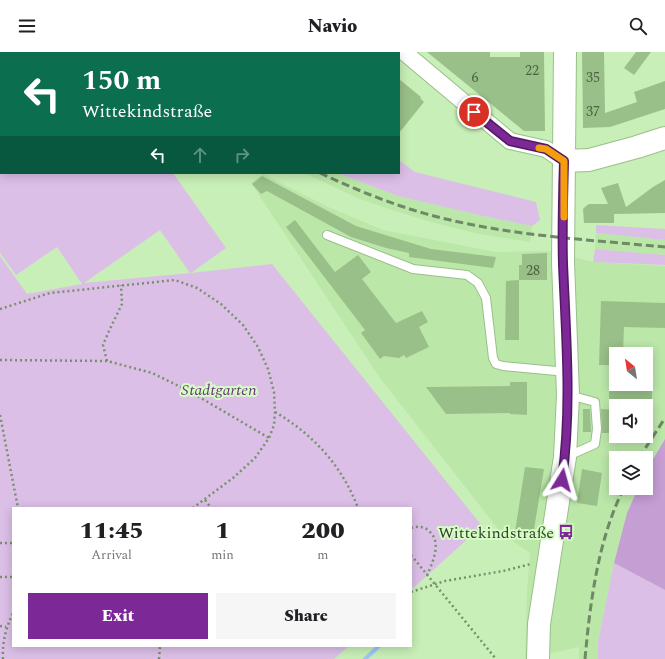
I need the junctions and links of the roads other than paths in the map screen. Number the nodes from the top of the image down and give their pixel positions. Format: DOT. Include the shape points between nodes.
graph roads {
  1 [pos="404,52"];
  2 [pos="565,52"];
  3 [pos="665,138"];
  4 [pos="564,161"];
  5 [pos="327,235"];
  6 [pos="567,372"];
  7 [pos="568,395"];
  8 [pos="565,457"];
  9 [pos="538,659"];
  1 -- 4 [label="street" via="510,141 546,149"];
  2 -- 4 [label="main road"];
  3 -- 4 [label="main road" via="589,160"];
  4 -- 6 [label="main road" via="563,262"];
  5 -- 6 [label="lane" via="413,269 467,276 478,283 486,298 493,358 496,364"];
  6 -- 7 [label="main road"];
  7 -- 8 [label="main road"];
  7 -- 8 [label="lane" via="595,402 597,429 595,444"];
  8 -- 9 [label="main road" via="539,624"];
}
